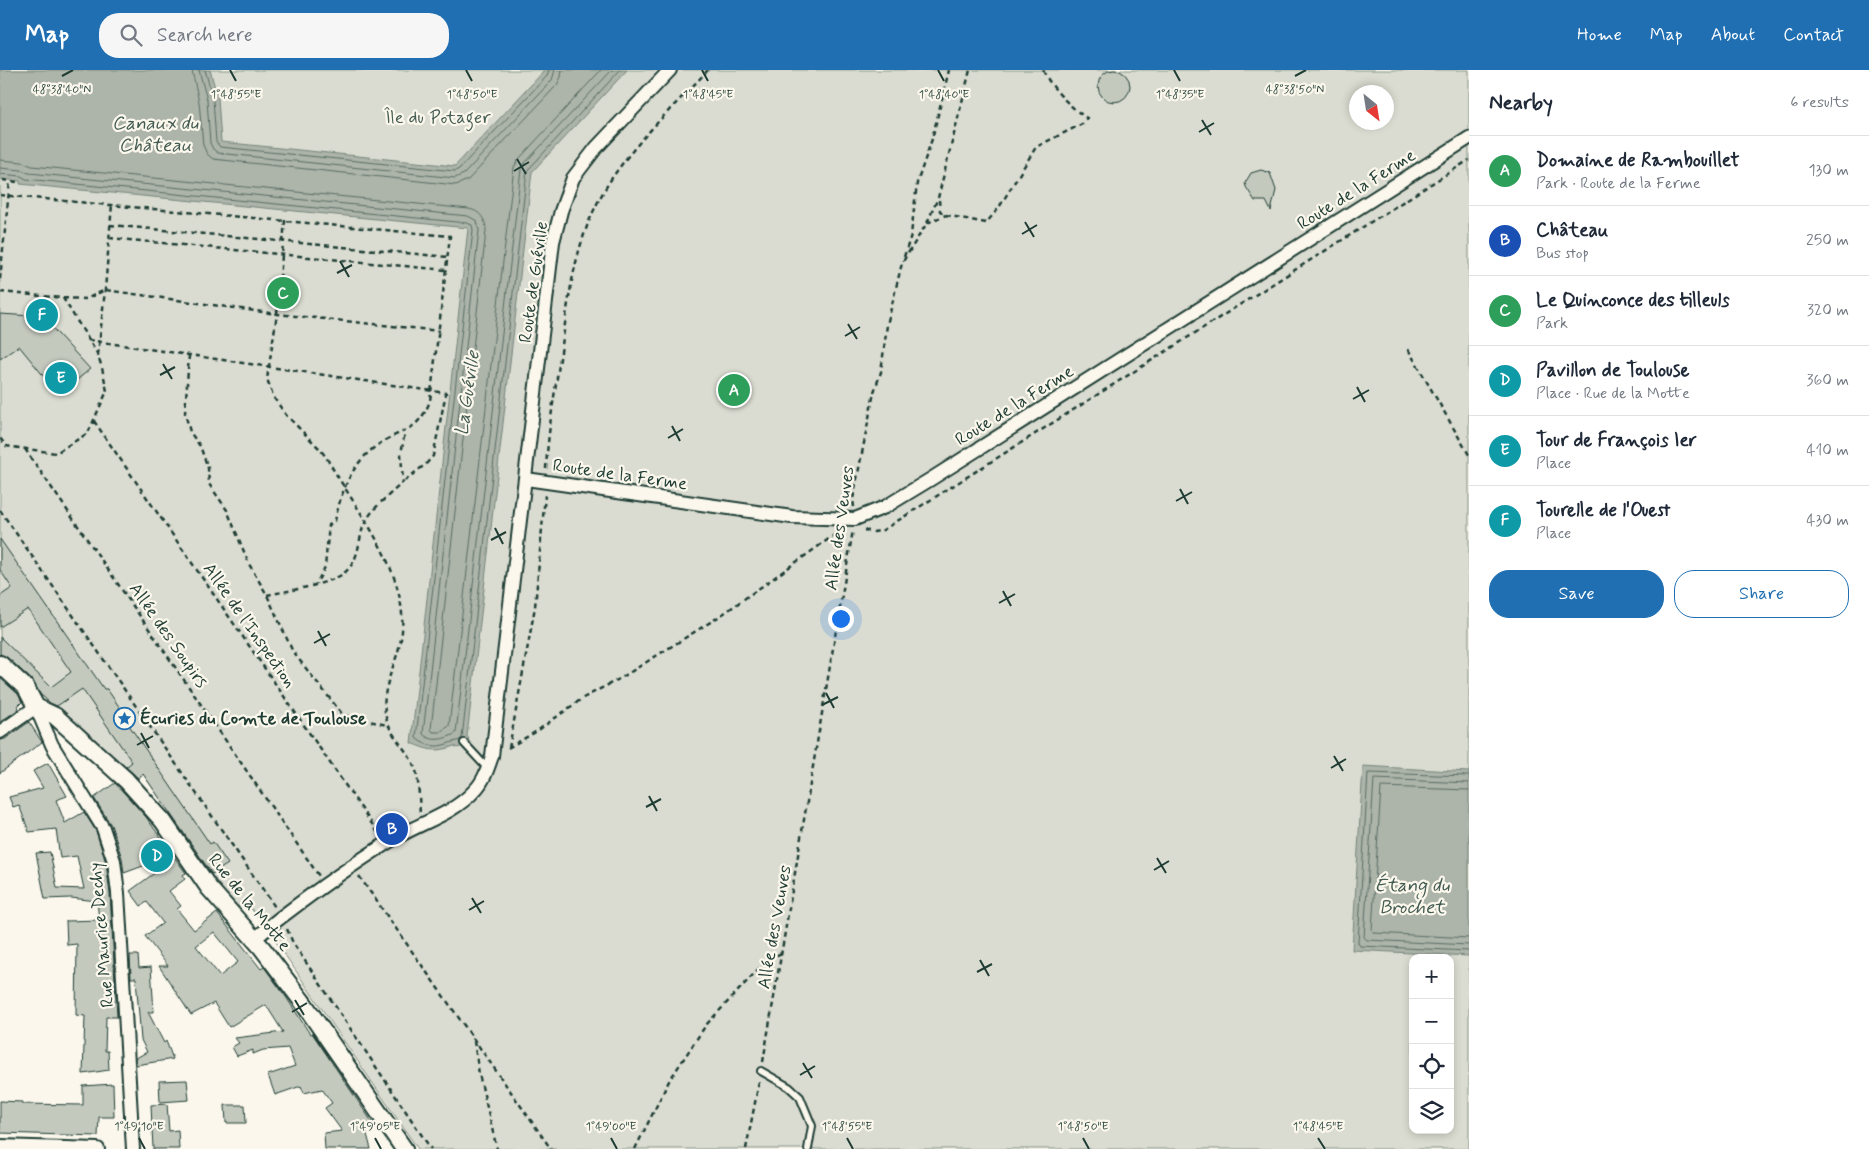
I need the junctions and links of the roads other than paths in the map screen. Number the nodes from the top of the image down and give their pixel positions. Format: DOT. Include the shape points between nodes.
graph roads {
  1 [pos="670,70"];
  2 [pos="1469,138"];
  3 [pos="526,479"];
  4 [pos="0,664"];
  5 [pos="36,707"];
  6 [pos="0,732"];
  7 [pos="464,743"];
  8 [pos="488,769"];
  9 [pos="254,939"];
  10 [pos="762,1071"];
  11 [pos="0,1146"];
  12 [pos="98,1149"];
  13 [pos="133,1149"];
  14 [pos="404,1149"];
  15 [pos="808,1149"];
  1 -- 3 [label="street, Route de Guéville" via="596,148 573,178 561,211 553,242"];
  2 -- 3 [label="street, Route de la Ferme" via="931,479 855,519 792,517"];
  3 -- 8 [label="street, Route de Guéville"];
  4 -- 5 [label="street" via="26,688"];
  5 -- 6 [label="street"];
  5 -- 9 [label="street, Rue de la Motte" via="56,716 126,780 163,821 209,888"];
  5 -- 13 [label="street, Rue Maurice Dechy" via="52,744 103,828 114,861"];
  7 -- 8 [label="lane"];
  8 -- 9 [label="street, Route de Guéville" via="476,790 464,800 385,844"];
  9 -- 14 [label="street, Rue de la Motte" via="302,1001"];
  10 -- 15 [label="lane" via="800,1097 812,1126"];
  11 -- 12 [label="street"];
}
